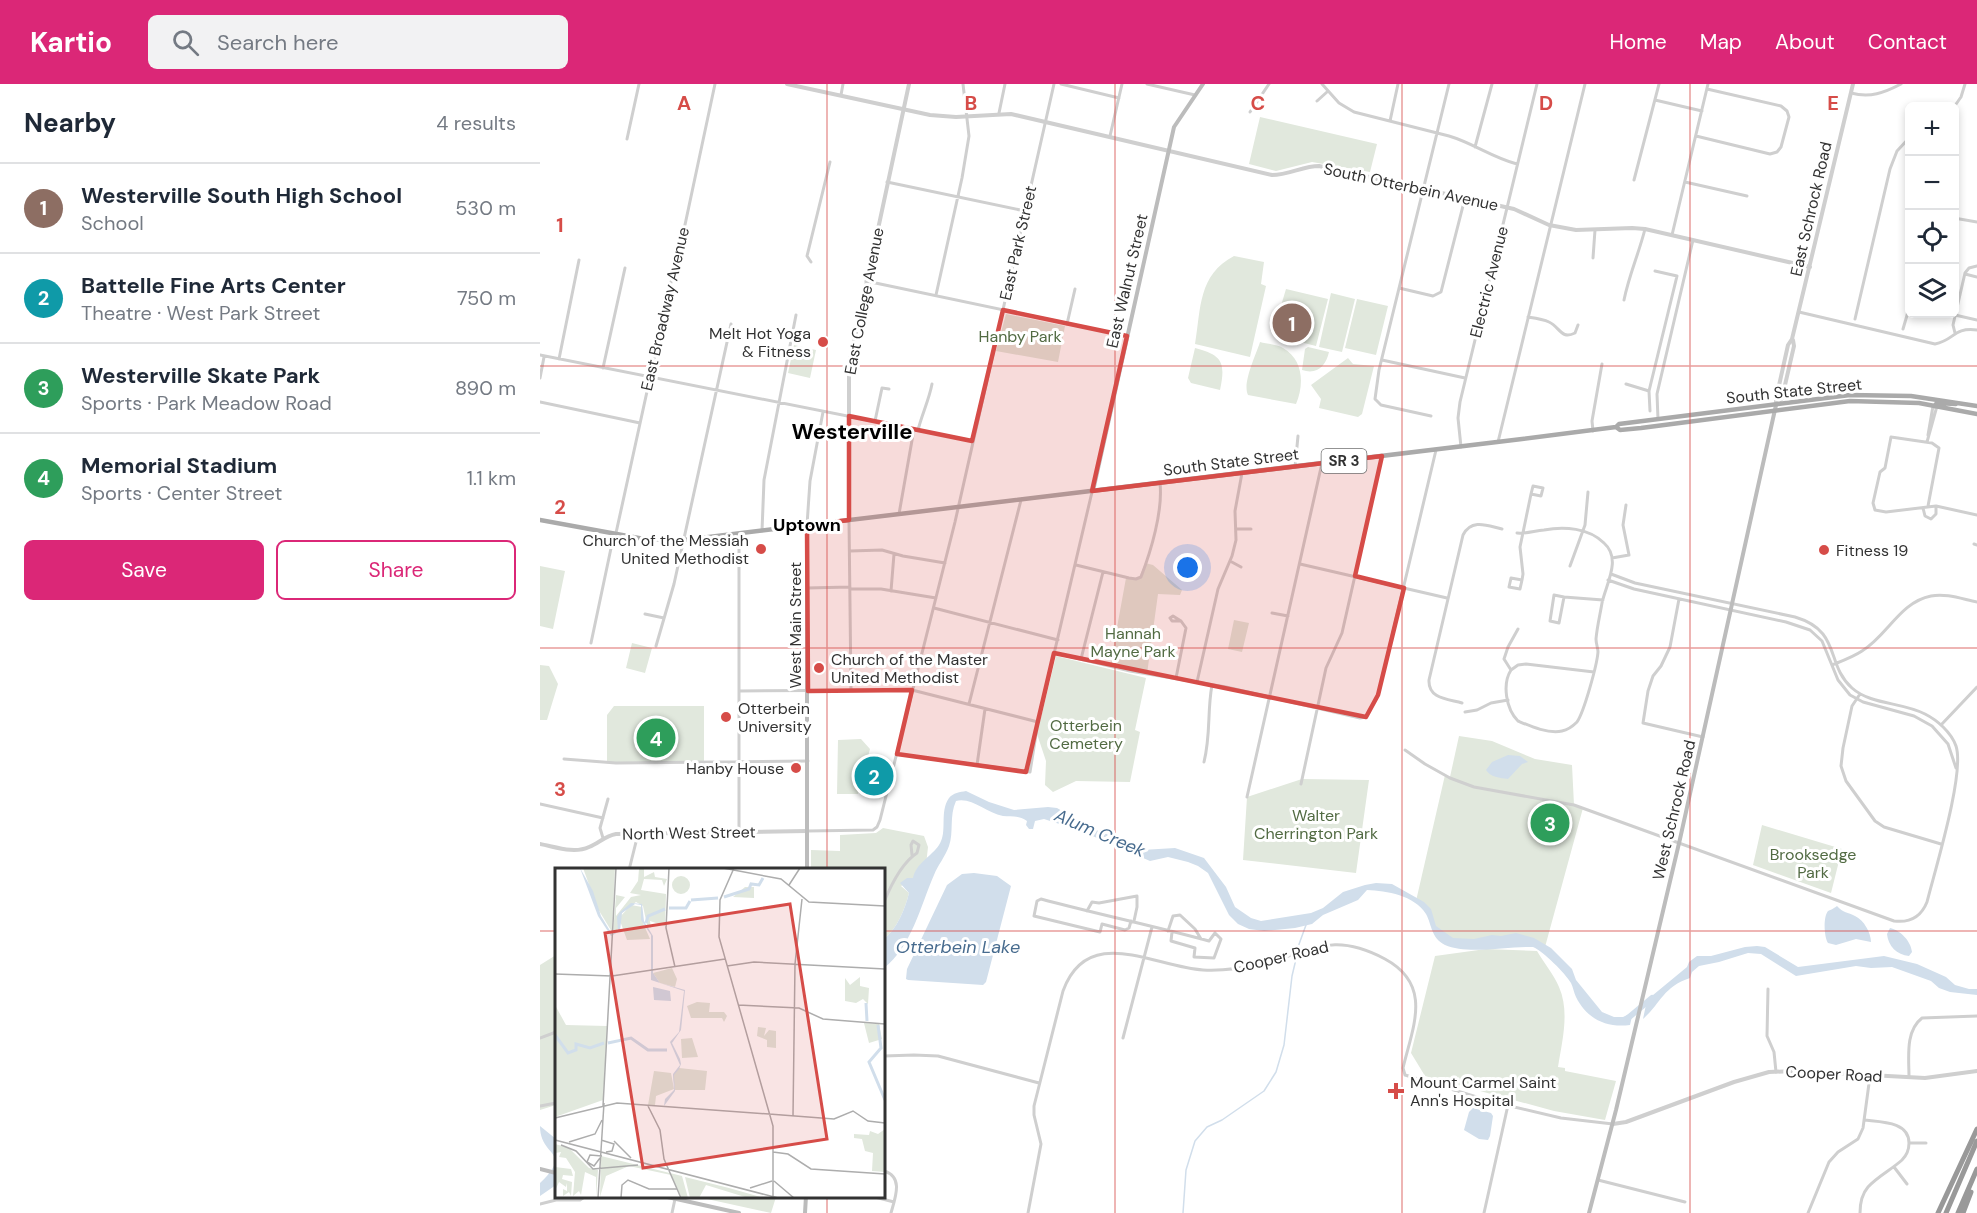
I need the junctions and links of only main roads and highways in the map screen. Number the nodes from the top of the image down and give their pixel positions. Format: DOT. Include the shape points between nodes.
graph roads {
  1 [pos="1203,84"];
  2 [pos="1920,397"];
  3 [pos="1855,398"];
  4 [pos="1901,402"];
  5 [pos="1936,403"];
  6 [pos="1776,405"];
  7 [pos="1977,406"];
  8 [pos="1775,411"];
  9 [pos="1977,414"];
  10 [pos="1728,417"];
  11 [pos="1659,422"];
  12 [pos="1618,429"];
  13 [pos="1092,491"];
  14 [pos="540,520"];
  15 [pos="807,525"];
  16 [pos="807,868"];
  17 [pos="1977,1129"];
  18 [pos="1977,1141"];
  19 [pos="1977,1168"];
  20 [pos="540,1169"];
  21 [pos="555,1173"];
  22 [pos="1977,1174"];
  23 [pos="669,1198"];
  24 [pos="806,1198"];
  25 [pos="739,1213"];
  26 [pos="805,1213"];
  27 [pos="1589,1213"];
  28 [pos="1938,1213"];
  29 [pos="1946,1213"];
  30 [pos="1958,1213"];
  31 [pos="1963,1213"];
  1 -- 13 [label="main road, East Walnut Street" via="1176,121"];
  2 -- 3 [label="main road, South State Street / SR 3"];
  2 -- 4 [label="main road"];
  2 -- 5 [label="main road, South State Street / SR 3"];
  3 -- 4 [label="main road, South State Street / SR 3"];
  3 -- 6 [label="main road, South State Street / SR 3"];
  3 -- 8 [label="main road, South State Street / SR 3"];
  4 -- 5 [label="main road, South State Street / SR 3"];
  5 -- 7 [label="main road, South State Street / SR 3"];
  5 -- 9 [label="main road, South State Street / SR 3"];
  6 -- 8 [label="main road, East Schrock Road"];
  6 -- 10 [label="main road"];
  6 -- 11 [label="main road, South State Street / SR 3"];
  8 -- 10 [label="main road, South State Street / SR 3"];
  8 -- 27 [label="main road, West Schrock Road" via="1679,843"];
  10 -- 11 [label="main road, South State Street / SR 3"];
  11 -- 12 [label="main road, South State Street / SR 3"];
  11 -- 12 [label="main road, South State Street / SR 3" via="1619,424"];
  12 -- 13 [label="main road, South State Street / SR 3"];
  13 -- 15 [label="main road, South State Street / SR 3"];
  14 -- 15 [label="main road, SR 3" via="656,540"];
  15 -- 16 [label="main road, West Main Street"];
  17 -- 28 [label="highway"];
  18 -- 29 [label="highway"];
  19 -- 30 [label="highway"];
  20 -- 21 [label="main road"];
  22 -- 31 [label="highway"];
  23 -- 25 [label="main road"];
  24 -- 26 [label="main road"];
}
